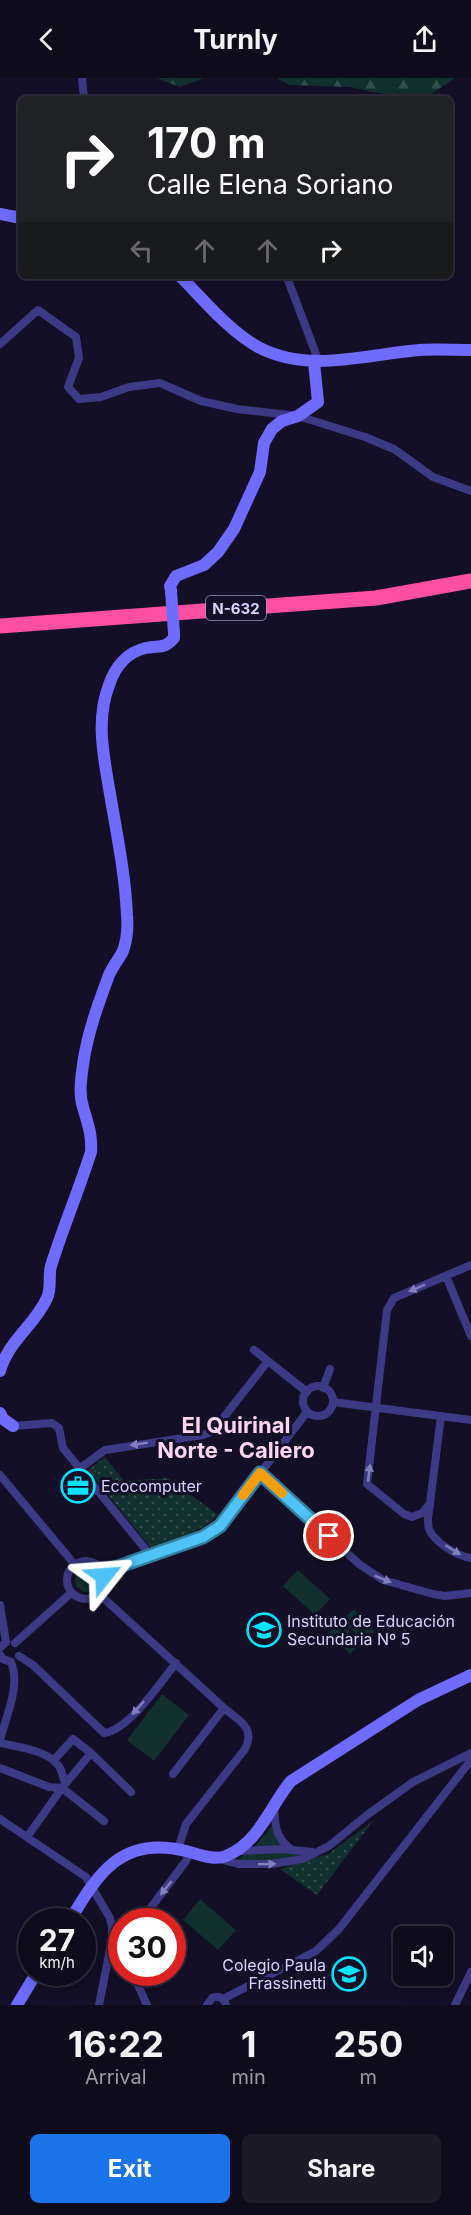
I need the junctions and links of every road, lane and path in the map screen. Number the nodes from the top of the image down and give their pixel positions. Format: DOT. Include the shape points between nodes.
graph roads {
  1 [pos="82,78"];
  2 [pos="84,96"];
  3 [pos="0,214"];
  4 [pos="18,217"];
  5 [pos="183,279"];
  6 [pos="287,279"];
  7 [pos="0,344"];
  8 [pos="471,350"];
  9 [pos="317,362"];
  10 [pos="298,416"];
  11 [pos="471,491"];
  12 [pos="471,582"];
  13 [pos="0,626"];
  14 [pos="471,1265"];
  15 [pos="446,1276"];
  16 [pos="471,1336"];
  17 [pos="254,1350"];
  18 [pos="268,1361"];
  19 [pos="330,1369"];
  20 [pos="0,1371"];
  21 [pos="323,1388"];
  22 [pos="307,1392"];
  23 [pos="333,1402"];
  24 [pos="376,1408"];
  25 [pos="307,1412"];
  26 [pos="0,1413"];
  27 [pos="441,1416"];
  28 [pos="471,1420"];
  29 [pos="13,1426"];
  30 [pos="79,1469"];
  31 [pos="260,1473"];
  32 [pos="0,1475"];
  33 [pos="0,1483"];
  34 [pos="12,1491"];
  35 [pos="430,1504"];
  36 [pos="151,1556"];
  37 [pos="471,1558"];
  38 [pos="75,1565"];
  39 [pos="103,1572"];
  40 [pos="71,1593"];
  41 [pos="99,1593"];
  42 [pos="471,1593"];
  43 [pos="0,1605"];
  44 [pos="4,1651"];
  45 [pos="15,1659"];
  46 [pos="176,1663"];
  47 [pos="471,1675"];
  48 [pos="224,1708"];
  49 [pos="0,1741"];
  50 [pos="471,1753"];
  51 [pos="91,1754"];
  52 [pos="54,1760"];
  53 [pos="471,1760"];
  54 [pos="443,1766"];
  55 [pos="0,1768"];
  56 [pos="173,1774"];
  57 [pos="453,1783"];
  58 [pos="63,1786"];
  59 [pos="131,1792"];
  60 [pos="274,1805"];
  61 [pos="0,1819"];
  62 [pos="104,1821"];
  63 [pos="27,1837"];
  64 [pos="184,1850"];
  65 [pos="235,1851"];
  66 [pos="294,1851"];
  67 [pos="315,1852"];
  68 [pos="216,1858"];
  69 [pos="91,1885"];
  70 [pos="77,1908"];
  71 [pos="151,1908"];
  72 [pos="471,1972"];
  73 [pos="29,1986"];
  74 [pos="138,1986"];
  75 [pos="225,2002"];
  76 [pos="17,2005"];
  77 [pos="99,2005"];
  78 [pos="147,2005"];
  79 [pos="207,2005"];
  80 [pos="455,2005"];
  1 -- 2 [label="street"];
  3 -- 4 [label="street"];
  5 -- 9 [label="street" via="236,332 257,346 280,357"];
  6 -- 9 [label="street"];
  7 -- 10 [label="street" via="38,310 76,337 79,358 68,387 79,399 160,383 201,401"];
  8 -- 9 [label="street" via="420,350"];
  9 -- 10 [label="street" via="318,402"];
  10 -- 11 [label="street" via="394,449 433,477"];
  10 -- 20 [label="street, bridge" via="282,421 264,442 260,472 234,529 218,552 204,565 176,576 170,586 174,638 160,648 147,647 133,653 118,665 109,684 101,740 125,885 127,935 102,992 85,1056 82,1106 92,1136 91,1152 50,1269 49,1295 40,1312 14,1341"];
  12 -- 13 [label="highway, N-632" via="376,598"];
  14 -- 15 [label="street"];
  15 -- 16 [label="street"];
  15 -- 24 [label="street, one-way" via="394,1298 389,1304"];
  17 -- 18 [label="street"];
  18 -- 22 [label="street"];
  18 -- 30 [label="street, one-way" via="213,1431 105,1450"];
  19 -- 21 [label="street"];
  21 -- 22 [label="street"];
  21 -- 23 [label="street"];
  22 -- 25 [label="street" via="303,1402"];
  23 -- 24 [label="street"];
  23 -- 25 [label="street" via="323,1415"];
  24 -- 27 [label="street"];
  35 -- 24 [label="street, one-way" via="412,1517 367,1485"];
  25 -- 31 [label="street"];
  26 -- 29 [label="street"];
  27 -- 28 [label="street"];
  27 -- 35 [label="street"];
  29 -- 30 [label="street" via="52,1423 59,1428 63,1448"];
  30 -- 36 [label="street"];
  31 -- 36 [label="street" via="220,1526 203,1537"];
  31 -- 42 [label="street, one-way" via="374,1575 433,1594"];
  32 -- 34 [label="street"];
  33 -- 34 [label="street"];
  34 -- 38 [label="street"];
  35 -- 37 [label="street, one-way" via="429,1530 436,1539"];
  36 -- 39 [label="street"];
  38 -- 39 [label="street" via="87,1561"];
  38 -- 40 [label="street" via="68,1572"];
  39 -- 41 [label="street" via="105,1583"];
  40 -- 41 [label="street" via="85,1599"];
  40 -- 44 [label="street"];
  41 -- 46 [label="street"];
  43 -- 44 [label="street"];
  44 -- 45 [label="street"];
  44 -- 45 [label="street" via="20,1649"];
  46 -- 45 [label="street, one-way" via="125,1722 104,1733 33,1665"];
  45 -- 49 [label="street" via="15,1682"];
  46 -- 48 [label="street"];
  47 -- 60 [label="street" via="418,1700 327,1757 291,1781"];
  48 -- 56 [label="street"];
  48 -- 64 [label="street" via="249,1731 250,1738 186,1824"];
  49 -- 52 [label="street"];
  50 -- 54 [label="street"];
  51 -- 52 [label="street" via="73,1739"];
  51 -- 58 [label="street"];
  51 -- 59 [label="street"];
  52 -- 58 [label="street" via="60,1767"];
  53 -- 57 [label="street"];
  54 -- 57 [label="street"];
  54 -- 67 [label="street" via="413,1782 329,1846"];
  55 -- 58 [label="street" via="49,1787"];
  57 -- 75 [label="street" via="324,1944"];
  58 -- 62 [label="street"];
  58 -- 63 [label="street"];
  60 -- 65 [label="street" via="252,1837"];
  60 -- 66 [label="street" via="276,1832"];
  61 -- 63 [label="street"];
  63 -- 69 [label="street" via="86,1877"];
  64 -- 68 [label="street"];
  64 -- 69 [label="street" via="139,1848 115,1862"];
  64 -- 71 [label="street, one-way" via="180,1871"];
  65 -- 66 [label="street"];
  65 -- 68 [label="street"];
  66 -- 67 [label="street"];
  68 -- 67 [label="street, one-way" via="238,1864 271,1864"];
  69 -- 70 [label="street"];
  69 -- 77 [label="street" via="112,1927"];
  72 -- 80 [label="street"];
  73 -- 76 [label="street"];
  74 -- 78 [label="street"];
  75 -- 79 [label="street" via="215,1997"];
}
